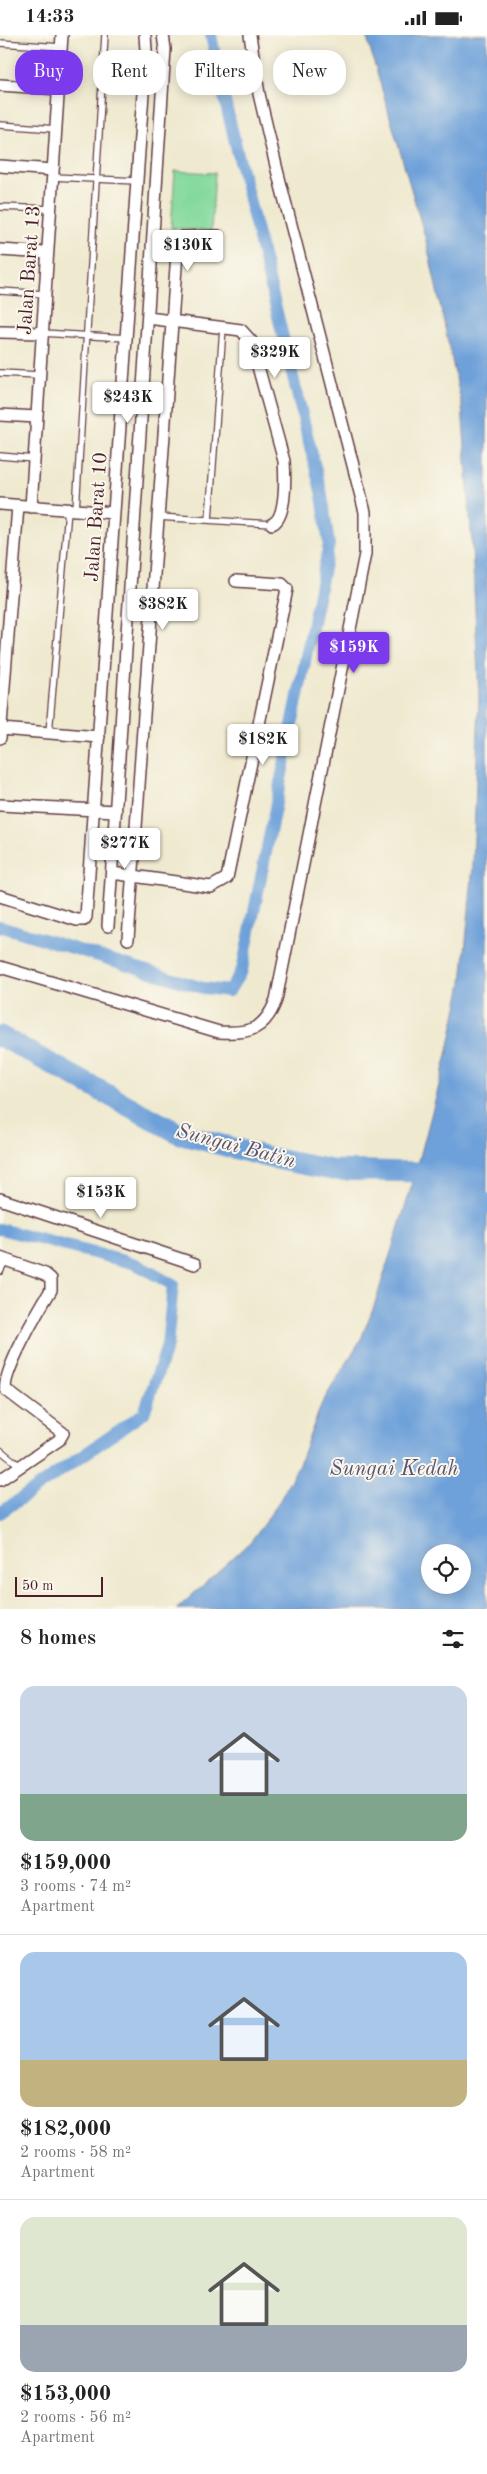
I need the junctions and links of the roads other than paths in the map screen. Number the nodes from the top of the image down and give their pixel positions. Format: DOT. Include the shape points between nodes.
graph roads {
  1 [pos="62,35"];
  2 [pos="106,35"];
  3 [pos="146,35"];
  4 [pos="163,35"];
  5 [pos="250,35"];
  6 [pos="0,43"];
  7 [pos="61,47"];
  8 [pos="61,50"];
  9 [pos="0,85"];
  10 [pos="15,86"];
  11 [pos="58,95"];
  12 [pos="0,125"];
  13 [pos="56,129"];
  14 [pos="0,166"];
  15 [pos="53,174"];
  16 [pos="97,179"];
  17 [pos="138,181"];
  18 [pos="0,207"];
  19 [pos="50,209"];
  20 [pos="218,236"];
  21 [pos="0,250"];
  22 [pos="47,253"];
  23 [pos="0,291"];
  24 [pos="45,294"];
  25 [pos="148,318"];
  26 [pos="172,321"];
  27 [pos="223,328"];
  28 [pos="0,332"];
  29 [pos="42,333"];
  30 [pos="88,336"];
  31 [pos="126,338"];
  32 [pos="0,373"];
  33 [pos="39,375"];
  34 [pos="0,415"];
  35 [pos="37,417"];
  36 [pos="0,456"];
  37 [pos="34,459"];
  38 [pos="0,504"];
  39 [pos="18,505"];
  40 [pos="31,507"];
  41 [pos="72,510"];
  42 [pos="114,513"];
  43 [pos="158,517"];
  44 [pos="209,520"];
  45 [pos="272,524"];
  46 [pos="236,581"];
  47 [pos="3,672"];
  48 [pos="1,729"];
  49 [pos="49,733"];
  50 [pos="99,737"];
  51 [pos="0,738"];
  52 [pos="0,805"];
  53 [pos="94,810"];
  54 [pos="116,811"];
  55 [pos="112,873"];
  56 [pos="133,875"];
  57 [pos="0,896"];
  58 [pos="108,926"];
  59 [pos="128,939"];
  60 [pos="0,967"];
  61 [pos="0,1199"];
  62 [pos="3,1259"];
  63 [pos="195,1264"];
  64 [pos="0,1271"];
  65 [pos="0,1450"];
  66 [pos="21,1467"];
  67 [pos="0,1480"];
  1 -- 7 [label="street, Jalan Barat 13"];
  2 -- 16 [label="lane"];
  3 -- 17 [label="street, Jalan Barat 10"];
  4 -- 25 [label="street" via="165,49"];
  5 -- 60 [label="street" via="272,151 365,512 366,530 363,563 276,1000 266,1021 255,1028 242,1033 219,1032"];
  6 -- 7 [label="lane"];
  7 -- 8 [label="street, Jalan Barat 13"];
  9 -- 10 [label="street"];
  11 -- 13 [label="street, Jalan Barat 13"];
  12 -- 13 [label="lane"];
  13 -- 15 [label="street, Jalan Barat 13"];
  14 -- 15 [label="street"];
  15 -- 16 [label="lane"];
  15 -- 19 [label="street, Jalan Barat 13"];
  16 -- 17 [label="lane"];
  16 -- 30 [label="lane"];
  17 -- 31 [label="street, Jalan Barat 10"];
  18 -- 19 [label="lane"];
  19 -- 22 [label="street, Jalan Barat 13"];
  20 -- 26 [label="street" via="189,236 180,240"];
  21 -- 22 [label="street"];
  22 -- 24 [label="street, Jalan Barat 13"];
  23 -- 24 [label="lane"];
  24 -- 29 [label="street, Jalan Barat 13"];
  25 -- 26 [label="street"];
  25 -- 54 [label="street"];
  26 -- 27 [label="street"];
  26 -- 43 [label="street"];
  27 -- 44 [label="lane"];
  27 -- 45 [label="street" via="241,330 251,341 284,461 281,516"];
  28 -- 29 [label="street"];
  29 -- 30 [label="lane"];
  29 -- 33 [label="street, Jalan Barat 13"];
  30 -- 31 [label="lane"];
  30 -- 41 [label="lane"];
  31 -- 42 [label="street, Jalan Barat 10"];
  32 -- 33 [label="lane"];
  33 -- 35 [label="street, Jalan Barat 13"];
  34 -- 35 [label="street"];
  35 -- 37 [label="street, Jalan Barat 13"];
  36 -- 37 [label="lane"];
  37 -- 40 [label="street, Jalan Barat 13"];
  38 -- 39 [label="street"];
  39 -- 40 [label="street"];
  39 -- 47 [label="street"];
  40 -- 41 [label="street"];
  41 -- 42 [label="street"];
  41 -- 49 [label="lane"];
  42 -- 50 [label="street, Jalan Barat 10"];
  43 -- 44 [label="lane"];
  43 -- 56 [label="street"];
  44 -- 45 [label="lane"];
  46 -- 56 [label="street" via="282,584 287,589 227,878 211,887"];
  47 -- 48 [label="street"];
  48 -- 49 [label="street"];
  48 -- 51 [label="street"];
  49 -- 50 [label="street"];
  50 -- 53 [label="street, Jalan Barat 10"];
  52 -- 53 [label="street"];
  53 -- 54 [label="street"];
  53 -- 57 [label="street, Jalan Barat 10" via="84,920"];
  54 -- 55 [label="street"];
  55 -- 56 [label="street"];
  55 -- 58 [label="street"];
  56 -- 59 [label="street"];
  61 -- 63 [label="street"];
  62 -- 64 [label="lane"];
  62 -- 66 [label="street" via="45,1274 52,1284 8,1369 4,1386 6,1391 62,1433 59,1440"];
  65 -- 66 [label="lane"];
  66 -- 67 [label="street"];
}
